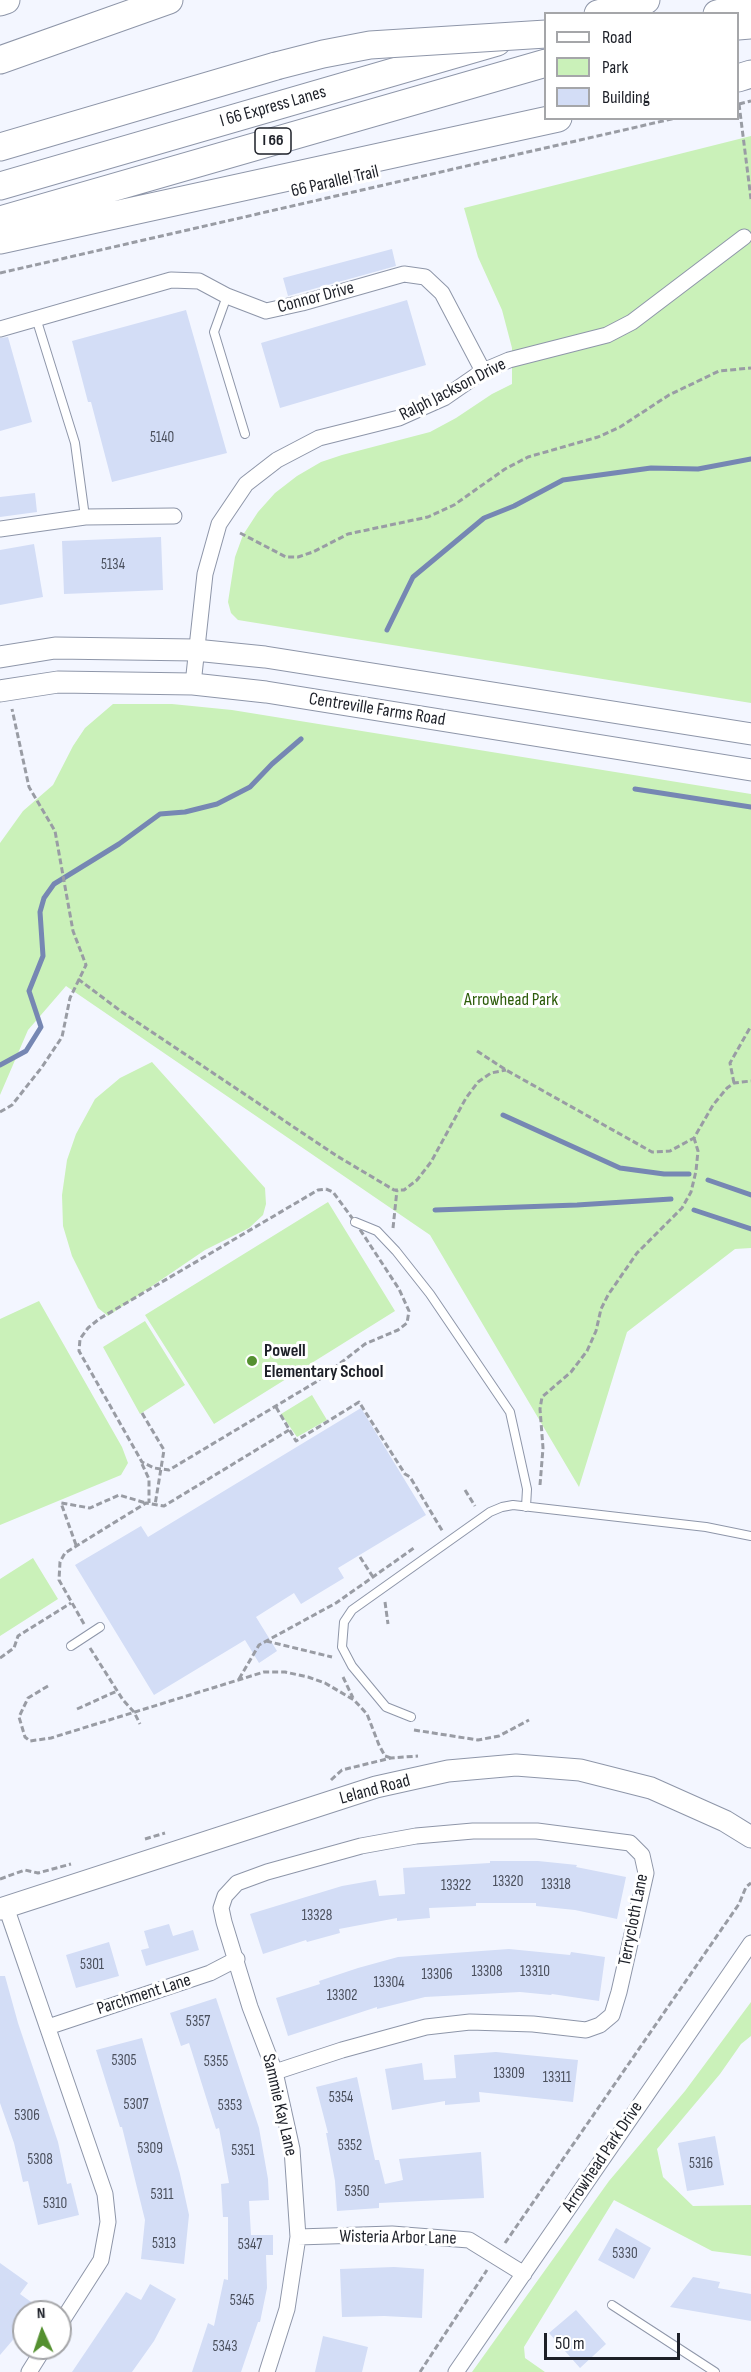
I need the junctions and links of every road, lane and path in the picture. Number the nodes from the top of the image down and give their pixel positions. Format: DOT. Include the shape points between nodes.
graph roads {
  1 [pos="6,0"];
  2 [pos="143,0"];
  3 [pos="169,0"];
  4 [pos="646,0"];
  5 [pos="0,2"];
  6 [pos="751,4"];
  7 [pos="605,12"];
  8 [pos="724,12"];
  9 [pos="544,29"];
  10 [pos="544,34"];
  11 [pos="0,42"];
  12 [pos="0,60"];
  13 [pos="544,64"];
  14 [pos="739,111"];
  15 [pos="549,120"];
  16 [pos="667,120"];
  17 [pos="0,147"];
  18 [pos="0,186"];
  19 [pos="751,199"];
  20 [pos="0,220"];
  21 [pos="744,237"];
  22 [pos="0,240"];
  23 [pos="0,273"];
  24 [pos="227,296"];
  25 [pos="36,318"];
  26 [pos="0,328"];
  27 [pos="751,368"];
  28 [pos="483,371"];
  29 [pos="245,434"];
  30 [pos="174,516"];
  31 [pos="85,517"];
  32 [pos="0,529"];
  33 [pos="240,533"];
  34 [pos="195,650"];
  35 [pos="0,657"];
  36 [pos="192,684"];
  37 [pos="6,699"];
  38 [pos="751,734"];
  39 [pos="751,770"];
  40 [pos="78,979"];
  41 [pos="751,1026"];
  42 [pos="477,1051"];
  43 [pos="506,1070"];
  44 [pos="751,1081"];
  45 [pos="734,1083"];
  46 [pos="0,1112"];
  47 [pos="694,1138"];
  48 [pos="397,1190"];
  49 [pos="355,1222"];
  50 [pos="389,1244"];
  51 [pos="275,1407"];
  52 [pos="142,1413"];
  53 [pos="290,1430"];
  54 [pos="142,1462"];
  55 [pos="161,1469"];
  56 [pos="465,1490"];
  57 [pos="527,1493"];
  58 [pos="482,1502"];
  59 [pos="147,1503"];
  60 [pos="155,1504"];
  61 [pos="475,1506"];
  62 [pos="526,1507"];
  63 [pos="468,1510"];
  64 [pos="482,1517"];
  65 [pos="448,1524"];
  66 [pos="441,1529"];
  67 [pos="751,1536"];
  68 [pos="449,1541"];
  69 [pos="421,1543"];
  70 [pos="76,1545"];
  71 [pos="71,1603"];
  72 [pos="100,1627"];
  73 [pos="87,1636"];
  74 [pos="266,1641"];
  75 [pos="71,1646"];
  76 [pos="0,1658"];
  77 [pos="334,1658"];
  78 [pos="239,1679"];
  79 [pos="48,1686"];
  80 [pos="117,1691"];
  81 [pos="77,1709"];
  82 [pos="135,1712"];
  83 [pos="367,1714"];
  84 [pos="377,1716"];
  85 [pos="411,1717"];
  86 [pos="529,1719"];
  87 [pos="140,1724"];
  88 [pos="406,1729"];
  89 [pos="478,1740"];
  90 [pos="479,1748"];
  91 [pos="391,1758"];
  92 [pos="751,1837"];
  93 [pos="237,1883"];
  94 [pos="751,1883"];
  95 [pos="3,1908"];
  96 [pos="751,1943"];
  97 [pos="237,1959"];
  98 [pos="48,2027"];
  99 [pos="275,2072"];
  100 [pos="298,2237"];
  101 [pos="496,2255"];
  102 [pos="524,2274"];
  103 [pos="72,2305"];
  104 [pos="612,2305"];
  105 [pos="267,2372"];
  106 [pos="420,2372"];
  107 [pos="456,2372"];
  108 [pos="716,2372"];
  1 -- 5 [label="highway"];
  2 -- 11 [label="highway"];
  3 -- 12 [label="highway"];
  4 -- 7 [label="highway"];
  6 -- 8 [label="highway"];
  9 -- 18 [label="highway, I 66 Express Lanes"];
  10 -- 17 [label="highway, bridge" via="370,45 323,54"];
  13 -- 20 [label="highway, I 66"];
  14 -- 19 [label="path"];
  15 -- 22 [label="highway"];
  16 -- 23 [label="path, 66 Parallel Trail"];
  21 -- 28 [label="street, Ralph Jackson Drive" via="632,321 607,335 509,360"];
  24 -- 25 [label="street, Connor Drive" via="199,281 171,280"];
  24 -- 28 [label="street, Connor Drive" via="266,311 404,274 425,278 442,293"];
  24 -- 29 [label="lane" via="214,332"];
  25 -- 26 [label="street, Connor Drive"];
  25 -- 31 [label="lane" via="75,443"];
  27 -- 33 [label="path" via="719,371 598,437 528,457 428,517 348,534 297,557 286,557"];
  28 -- 34 [label="street, Ralph Jackson Drive" via="444,398 399,418 318,438 277,460 246,484 219,524 205,574"];
  30 -- 31 [label="street"];
  31 -- 32 [label="street"];
  34 -- 35 [label="street, Centreville Farms Road" via="56,648"];
  34 -- 36 [label="street, Ralph Jackson Drive"];
  34 -- 38 [label="street, Centreville Farms Road" via="266,657"];
  36 -- 37 [label="street, Centreville Farms Road" via="58,682"];
  36 -- 39 [label="street, Centreville Farms Road" via="266,692"];
  37 -- 40 [label="path" via="29,788 55,831 73,931 86,965"];
  40 -- 46 [label="path" via="62,1037 12,1105"];
  40 -- 48 [label="path" via="337,1156"];
  41 -- 45 [label="path" via="730,1063"];
  42 -- 43 [label="path"];
  43 -- 47 [label="path" via="652,1152 670,1151"];
  43 -- 48 [label="path" via="491,1073 478,1082 431,1162 411,1185"];
  44 -- 45 [label="path"];
  45 -- 47 [label="path" via="713,1105"];
  47 -- 57 [label="path" via="698,1151 696,1171 682,1208 630,1262 601,1309 586,1351 571,1372 542,1397 539,1494"];
  48 -- 50 [label="path" via="393,1240"];
  49 -- 50 [label="lane" via="377,1231"];
  49 -- 51 [label="path" via="399,1289 409,1311 407,1323 364,1344 316,1382"];
  49 -- 54 [label="path" via="333,1192 318,1190 88,1328 80,1339 79,1352"];
  50 -- 57 [label="lane" via="430,1294 510,1412"];
  51 -- 53 [label="path"];
  51 -- 55 [label="path" via="170,1470"];
  52 -- 55 [label="path" via="164,1450"];
  53 -- 60 [label="path" via="164,1506"];
  53 -- 66 [label="path" via="296,1441 359,1402"];
  54 -- 55 [label="path"];
  54 -- 59 [label="path" via="148,1479"];
  55 -- 60 [label="path"];
  56 -- 61 [label="path"];
  57 -- 62 [label="lane"];
  58 -- 61 [label="path"];
  59 -- 60 [label="path"];
  59 -- 70 [label="path"];
  59 -- 70 [label="path" via="119,1495 90,1508 61,1503"];
  61 -- 63 [label="path"];
  61 -- 64 [label="path"];
  62 -- 64 [label="lane" via="502,1507"];
  62 -- 67 [label="lane" via="706,1527"];
  64 -- 68 [label="lane"];
  65 -- 66 [label="path"];
  66 -- 68 [label="path"];
  68 -- 85 [label="lane" via="352,1610 344,1622 342,1647 352,1666 386,1707"];
  69 -- 74 [label="path" via="336,1603"];
  70 -- 71 [label="path" via="65,1553 59,1580"];
  71 -- 73 [label="path"];
  71 -- 76 [label="path" via="18,1636 15,1648"];
  72 -- 73 [label="lane"];
  73 -- 75 [label="lane"];
  73 -- 80 [label="path"];
  74 -- 77 [label="path"];
  74 -- 78 [label="path"];
  78 -- 82 [label="path"];
  78 -- 83 [label="path" via="264,1672 308,1677 354,1700"];
  79 -- 82 [label="path" via="28,1698 19,1717 30,1741"];
  80 -- 81 [label="path"];
  80 -- 82 [label="path"];
  82 -- 87 [label="path"];
  83 -- 84 [label="path"];
  83 -- 91 [label="path" via="379,1745"];
  86 -- 89 [label="path" via="499,1736"];
  88 -- 89 [label="path"];
  89 -- 90 [label="path"];
  92 -- 95 [label="street, Leland Road" via="651,1788 580,1770 516,1765 448,1771 376,1787"];
  93 -- 97 [label="street, Sammie Kay Lane" via="225,1896 221,1908"];
  93 -- 99 [label="street, Terrycloth Lane" via="361,1846 473,1831 537,1831 630,1843 642,1856 646,1873 620,1992 612,2015 600,2025 586,2030 470,2022 426,2026"];
  94 -- 101 [label="path"];
  95 -- 98 [label="street"];
  96 -- 102 [label="street, Arrowhead Park Drive"];
  97 -- 98 [label="street, Parchment Lane" via="210,1973"];
  97 -- 99 [label="street, Sammie Kay Lane"];
  98 -- 103 [label="street" via="105,2194 108,2222 101,2260"];
  99 -- 100 [label="street, Sammie Kay Lane" via="292,2149"];
  100 -- 101 [label="street, Wisteria Arbor Lane" via="443,2236 469,2240"];
  100 -- 105 [label="street, Sammie Kay Lane" via="287,2309"];
  101 -- 102 [label="street, Wisteria Arbor Lane"];
  101 -- 106 [label="path"];
  102 -- 107 [label="street, Arrowhead Park Drive"];
  104 -- 108 [label="lane"];
}
